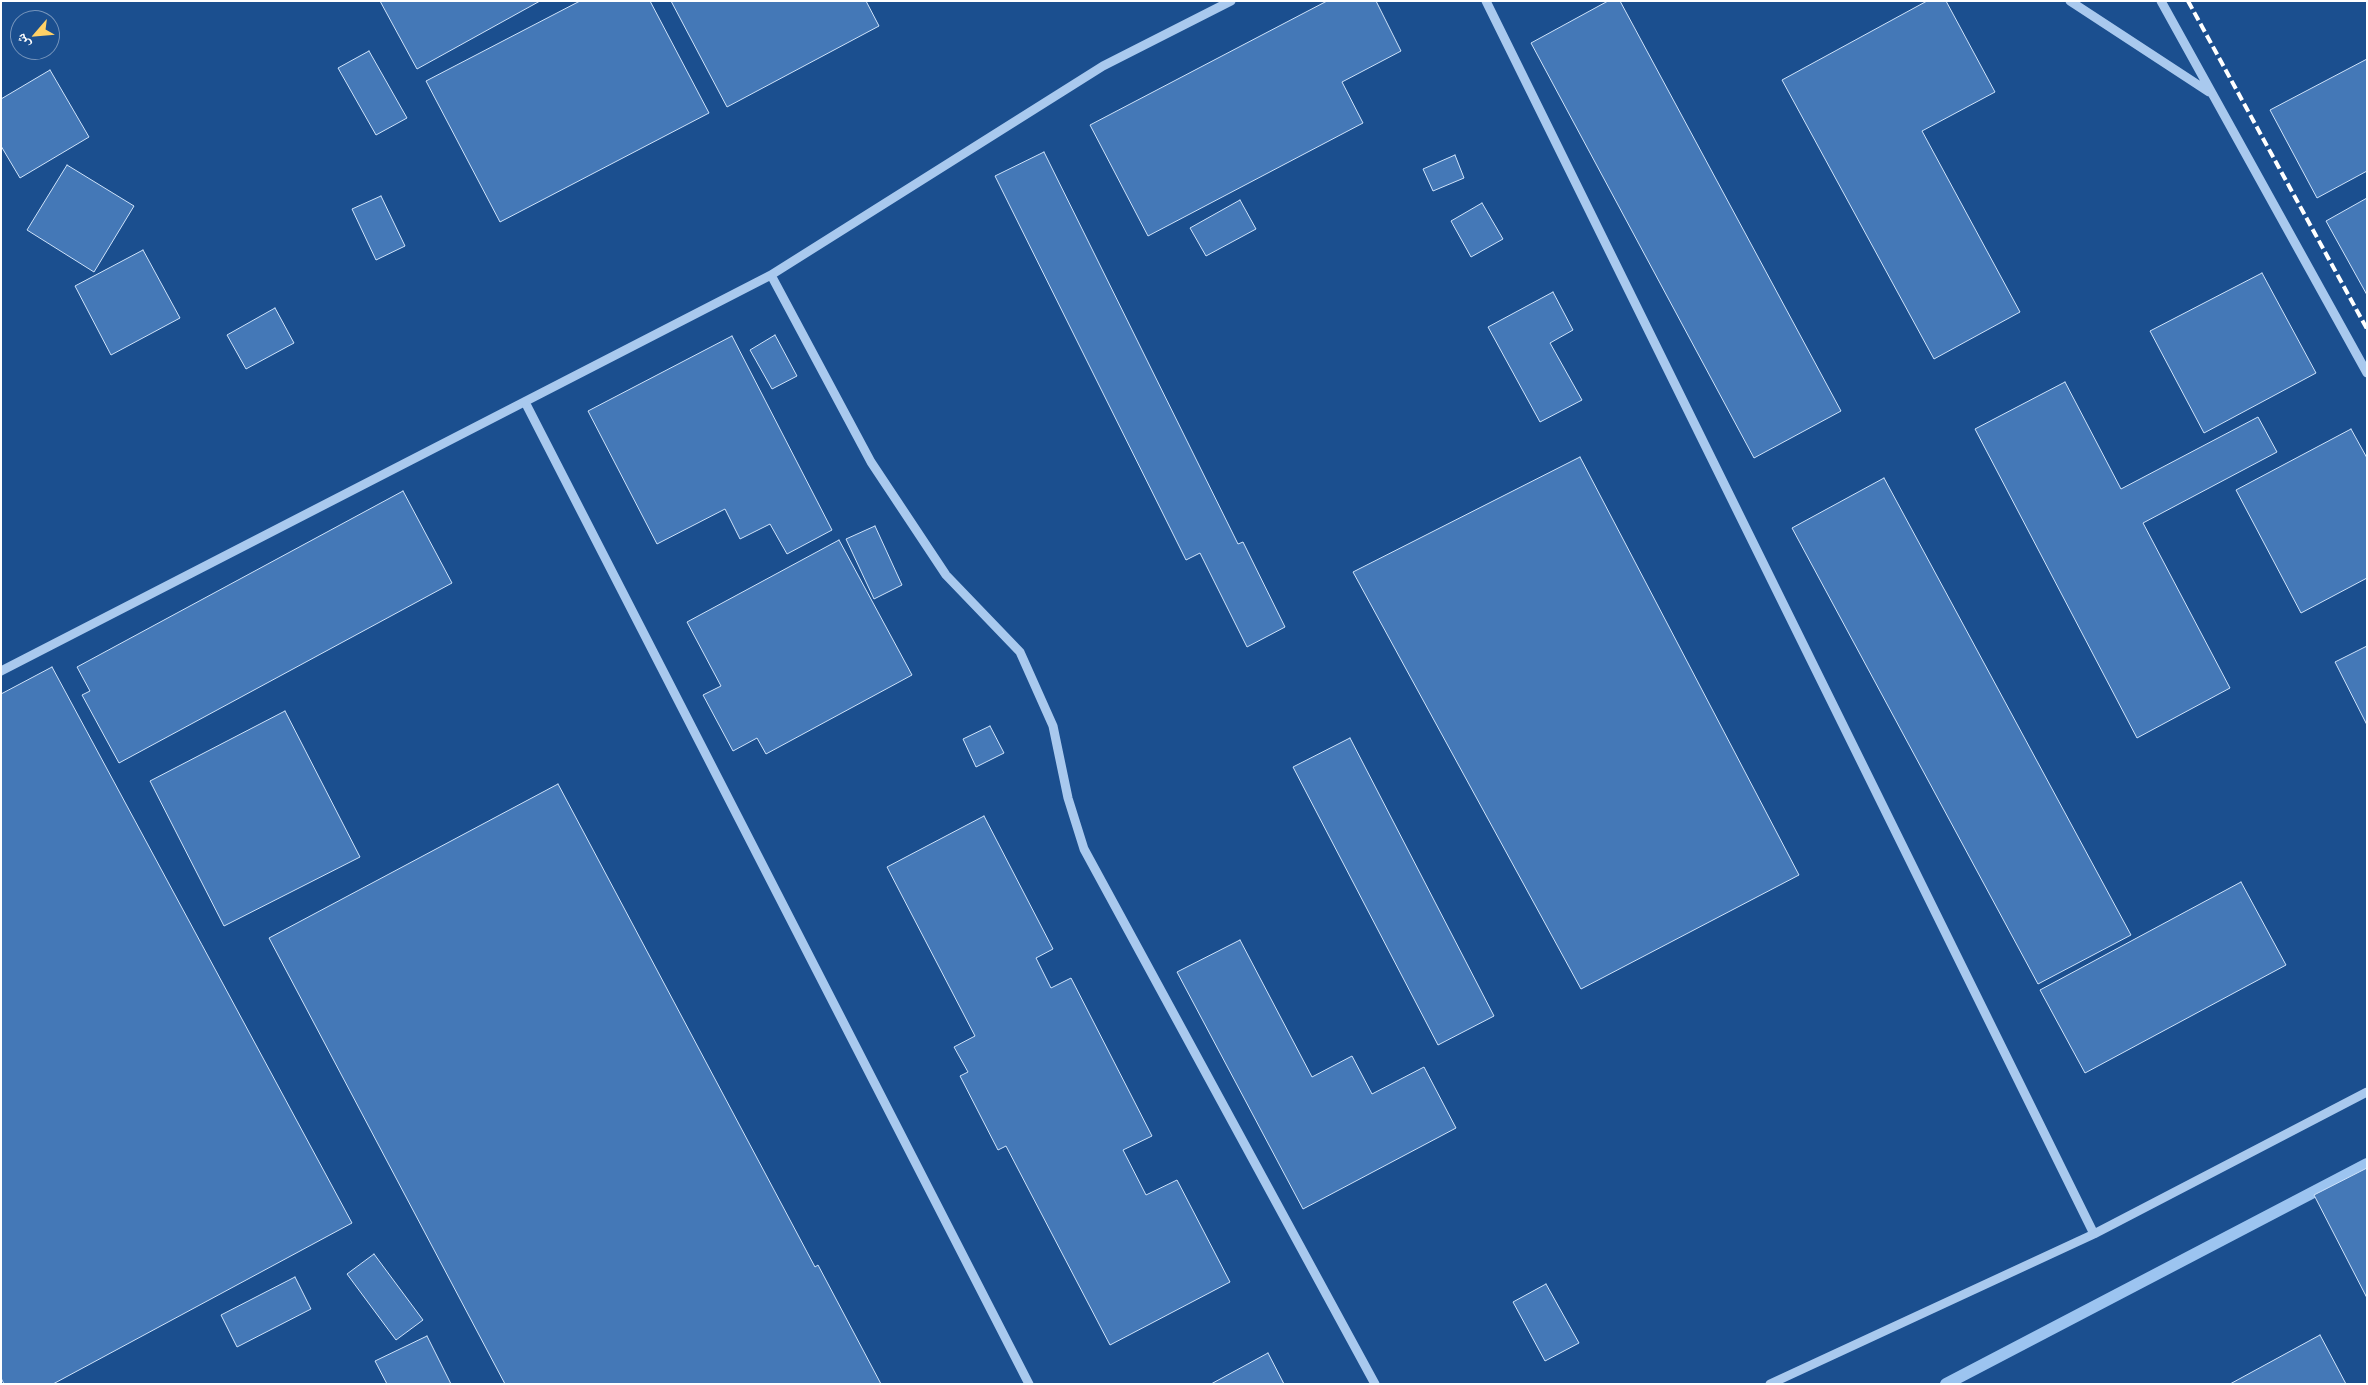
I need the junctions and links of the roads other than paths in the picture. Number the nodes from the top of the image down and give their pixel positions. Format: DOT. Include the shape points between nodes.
graph roads {
  1 [pos="1231,1"];
  2 [pos="1486,1"];
  3 [pos="2070,1"];
  4 [pos="2161,1"];
  5 [pos="2211,94"];
  6 [pos="771,276"];
  7 [pos="2367,373"];
  8 [pos="525,402"];
  9 [pos="1,672"];
  10 [pos="2367,1092"];
  11 [pos="2094,1234"];
  12 [pos="1029,1384"];
  13 [pos="1375,1384"];
  14 [pos="1770,1384"];
  1 -- 6 [label="street" via="1103,66"];
  2 -- 11 [label="street"];
  3 -- 5 [label="street"];
  4 -- 5 [label="street"];
  5 -- 7 [label="street"];
  6 -- 8 [label="street"];
  6 -- 13 [label="street" via="871,462 946,575 1020,652 1053,726 1068,798 1084,849"];
  8 -- 9 [label="street"];
  8 -- 12 [label="street"];
  10 -- 11 [label="street"];
  11 -- 14 [label="street"];
}
